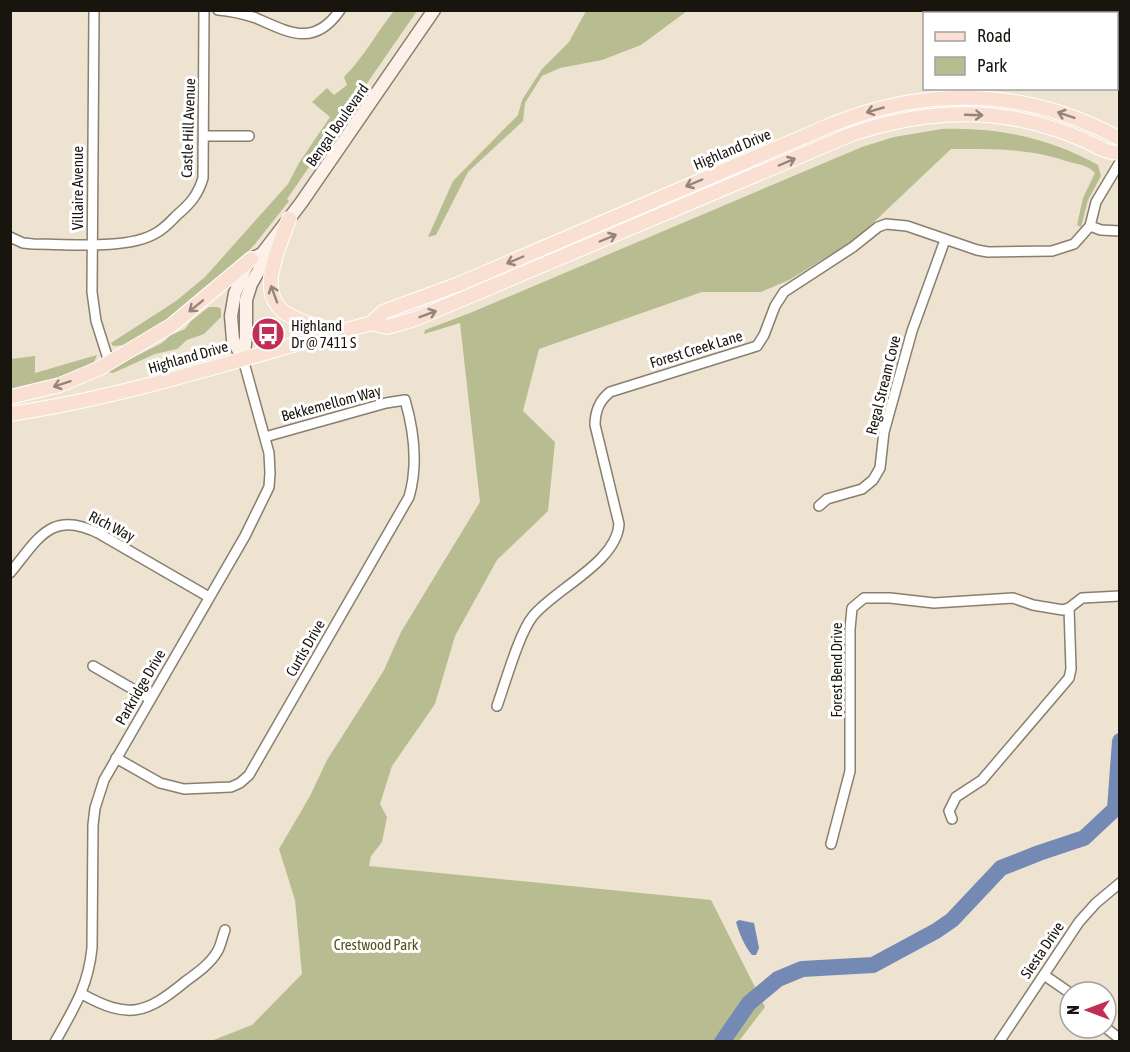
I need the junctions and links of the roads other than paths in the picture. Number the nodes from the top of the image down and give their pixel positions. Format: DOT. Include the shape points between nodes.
graph roads {
  1 [pos="94,10"];
  2 [pos="204,10"];
  3 [pos="218,10"];
  4 [pos="340,10"];
  5 [pos="434,10"];
  6 [pos="204,136"];
  7 [pos="249,136"];
  8 [pos="1119,139"];
  9 [pos="1119,153"];
  10 [pos="1119,162"];
  11 [pos="289,219"];
  12 [pos="1090,226"];
  13 [pos="1119,231"];
  14 [pos="10,237"];
  15 [pos="945,240"];
  16 [pos="92,244"];
  17 [pos="256,257"];
  18 [pos="372,323"];
  19 [pos="339,332"];
  20 [pos="243,359"];
  21 [pos="110,362"];
  22 [pos="10,397"];
  23 [pos="405,400"];
  24 [pos="10,414"];
  25 [pos="265,437"];
  26 [pos="819,506"];
  27 [pos="10,573"];
  28 [pos="1119,596"];
  29 [pos="209,597"];
  30 [pos="1069,608"];
  31 [pos="93,666"];
  32 [pos="150,699"];
  33 [pos="497,706"];
  34 [pos="116,758"];
  35 [pos="952,819"];
  36 [pos="831,844"];
  37 [pos="1119,883"];
  38 [pos="225,930"];
  39 [pos="1044,975"];
  40 [pos="1058,985"];
  41 [pos="82,994"];
  42 [pos="55,1041"];
  43 [pos="999,1041"];
  1 -- 16 [label="street, Villaire Avenue"];
  2 -- 6 [label="street, Castle Hill Avenue"];
  3 -- 4 [label="street" via="299,34 325,27"];
  5 -- 11 [label="main road, Bengal Boulevard"];
  6 -- 7 [label="street"];
  6 -- 16 [label="street, Castle Hill Avenue" via="203,178 200,191 191,202 151,236 130,242"];
  8 -- 18 [label="main road, Highland Drive, one-way" via="1066,115 1023,103 960,97 894,104 833,124 470,279 383,312"];
  18 -- 9 [label="main road, Highland Drive, one-way" via="387,327 440,309 832,143 890,123 943,115 996,116 1049,127 1107,152"];
  10 -- 12 [label="street" via="1096,202"];
  11 -- 17 [label="main road, Bengal Boulevard"];
  19 -- 11 [label="main road, one-way" via="291,316 274,300 270,284 273,266"];
  12 -- 13 [label="street"];
  12 -- 15 [label="street, Forest Creek Lane" via="1074,244 1052,250 988,252"];
  14 -- 16 [label="street, Castle Hill Avenue" via="33,244"];
  15 -- 26 [label="street, Regal Stream Cove" via="912,331 884,432 880,468 862,489 827,499"];
  15 -- 33 [label="street, Forest Creek Lane" via="898,224 878,227 784,292 757,346 620,388 604,397 596,411 595,426 619,532 591,568 531,617"];
  16 -- 21 [label="street, Villaire Avenue" via="93,306"];
  17 -- 20 [label="main road, Bengal Boulevard" via="262,266 246,300"];
  17 -- 21 [label="main road, one-way" via="172,325"];
  18 -- 19 [label="main road, Highland Drive"];
  19 -- 20 [label="main road, Highland Drive"];
  20 -- 24 [label="main road, Highland Drive" via="96,399"];
  20 -- 25 [label="street, Parkridge Drive"];
  21 -- 22 [label="main road, one-way" via="60,385"];
  23 -- 25 [label="street, Bekkemellom Way"];
  23 -- 34 [label="street, Curtis Drive" via="414,462 409,497 249,775 231,787 184,789 160,783"];
  25 -- 29 [label="street, Parkridge Drive" via="269,488"];
  27 -- 29 [label="street, Rich Way" via="50,529 73,523 100,534"];
  28 -- 30 [label="street, Forest Bend Drive" via="1082,598"];
  29 -- 32 [label="street, Parkridge Drive"];
  30 -- 35 [label="street" via="1069,678 982,780 956,797 949,811"];
  30 -- 36 [label="street, Forest Bend Drive" via="1053,609 1013,598 934,603 874,597 857,602 852,608 850,628 850,771"];
  31 -- 32 [label="street"];
  32 -- 34 [label="street, Parkridge Drive"];
  34 -- 41 [label="street, Parkridge Drive" via="95,808 92,948"];
  37 -- 39 [label="street, Siesta Drive" via="1079,922"];
  38 -- 41 [label="street" via="217,952 206,965 144,1009 121,1010"];
  39 -- 40 [label="street"];
  39 -- 43 [label="street, Siesta Drive"];
  41 -- 42 [label="street, Parkridge Drive"];
}
